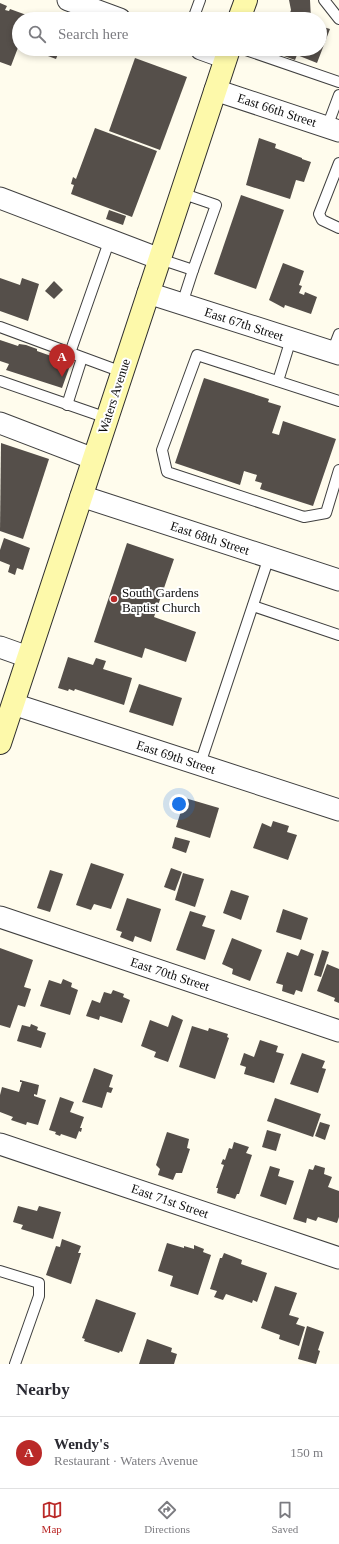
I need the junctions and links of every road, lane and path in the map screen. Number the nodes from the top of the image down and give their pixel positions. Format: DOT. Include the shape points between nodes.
graph roads {
  1 [pos="68,0"];
  2 [pos="200,0"];
  3 [pos="246,0"];
  4 [pos="324,0"];
  5 [pos="101,12"];
  6 [pos="196,12"];
  7 [pos="242,12"];
  8 [pos="339,19"];
  9 [pos="230,56"];
  10 [pos="246,56"];
  11 [pos="339,82"];
  12 [pos="215,90"];
  13 [pos="339,95"];
  14 [pos="333,129"];
  15 [pos="339,163"];
  16 [pos="181,193"];
  17 [pos="0,198"];
  18 [pos="339,228"];
  19 [pos="110,239"];
  20 [pos="160,259"];
  21 [pos="193,270"];
  22 [pos="148,293"];
  23 [pos="182,304"];
  24 [pos="0,327"];
  25 [pos="291,339"];
  26 [pos="337,347"];
  27 [pos="70,353"];
  28 [pos="82,358"];
  29 [pos="122,372"];
  30 [pos="0,381"];
  31 [pos="278,381"];
  32 [pos="339,401"];
  33 [pos="67,405"];
  34 [pos="107,418"];
  35 [pos="0,423"];
  36 [pos="94,459"];
  37 [pos="339,470"];
  38 [pos="81,496"];
  39 [pos="269,557"];
  40 [pos="339,580"];
  41 [pos="253,606"];
  42 [pos="339,635"];
  43 [pos="0,647"];
  44 [pos="28,657"];
  45 [pos="13,704"];
  46 [pos="0,743"];
  47 [pos="200,764"];
  48 [pos="339,810"];
  49 [pos="0,917"];
  50 [pos="339,1030"];
  51 [pos="0,1144"];
  52 [pos="339,1258"];
  53 [pos="0,1271"];
  54 [pos="15,1364"];
  1 -- 5 [label="street"];
  2 -- 6 [label="lane"];
  3 -- 7 [label="main road"];
  4 -- 8 [label="lane"];
  9 -- 12 [label="main road, Waters Avenue"];
  10 -- 11 [label="lane"];
  12 -- 14 [label="street, East 66th Street"];
  12 -- 16 [label="main road, Waters Avenue"];
  13 -- 14 [label="lane"];
  15 -- 18 [label="lane" via="319,214 322,220"];
  16 -- 20 [label="main road, Waters Avenue"];
  16 -- 21 [label="lane" via="216,205"];
  17 -- 19 [label="street"];
  19 -- 20 [label="street"];
  19 -- 27 [label="lane"];
  20 -- 21 [label="lane"];
  20 -- 22 [label="main road, Waters Avenue"];
  21 -- 23 [label="lane"];
  22 -- 23 [label="street, East 67th Street"];
  22 -- 29 [label="main road, Waters Avenue"];
  23 -- 25 [label="street, East 67th Street"];
  24 -- 27 [label="lane"];
  25 -- 26 [label="street, East 67th Street"];
  25 -- 31 [label="lane"];
  27 -- 28 [label="lane"];
  28 -- 29 [label="lane"];
  28 -- 33 [label="lane"];
  29 -- 34 [label="main road, Waters Avenue"];
  30 -- 33 [label="lane"];
  31 -- 32 [label="lane"];
  31 -- 37 [label="lane" via="197,355 162,450 167,472 304,517 326,514"];
  33 -- 34 [label="lane"];
  34 -- 36 [label="main road, Waters Avenue"];
  35 -- 36 [label="street"];
  36 -- 38 [label="main road, Waters Avenue"];
  38 -- 39 [label="street, East 68th Street"];
  38 -- 44 [label="main road, Waters Avenue"];
  39 -- 40 [label="street, East 68th Street"];
  39 -- 41 [label="lane"];
  41 -- 42 [label="lane"];
  41 -- 47 [label="lane"];
  43 -- 44 [label="street"];
  44 -- 45 [label="main road, Waters Avenue"];
  45 -- 46 [label="main road, Waters Avenue"];
  45 -- 47 [label="street, East 69th Street"];
  47 -- 48 [label="street, East 69th Street"];
  49 -- 50 [label="street, East 70th Street"];
  51 -- 52 [label="street, East 71st Street"];
  53 -- 54 [label="lane" via="38,1283 39,1296"];
}
